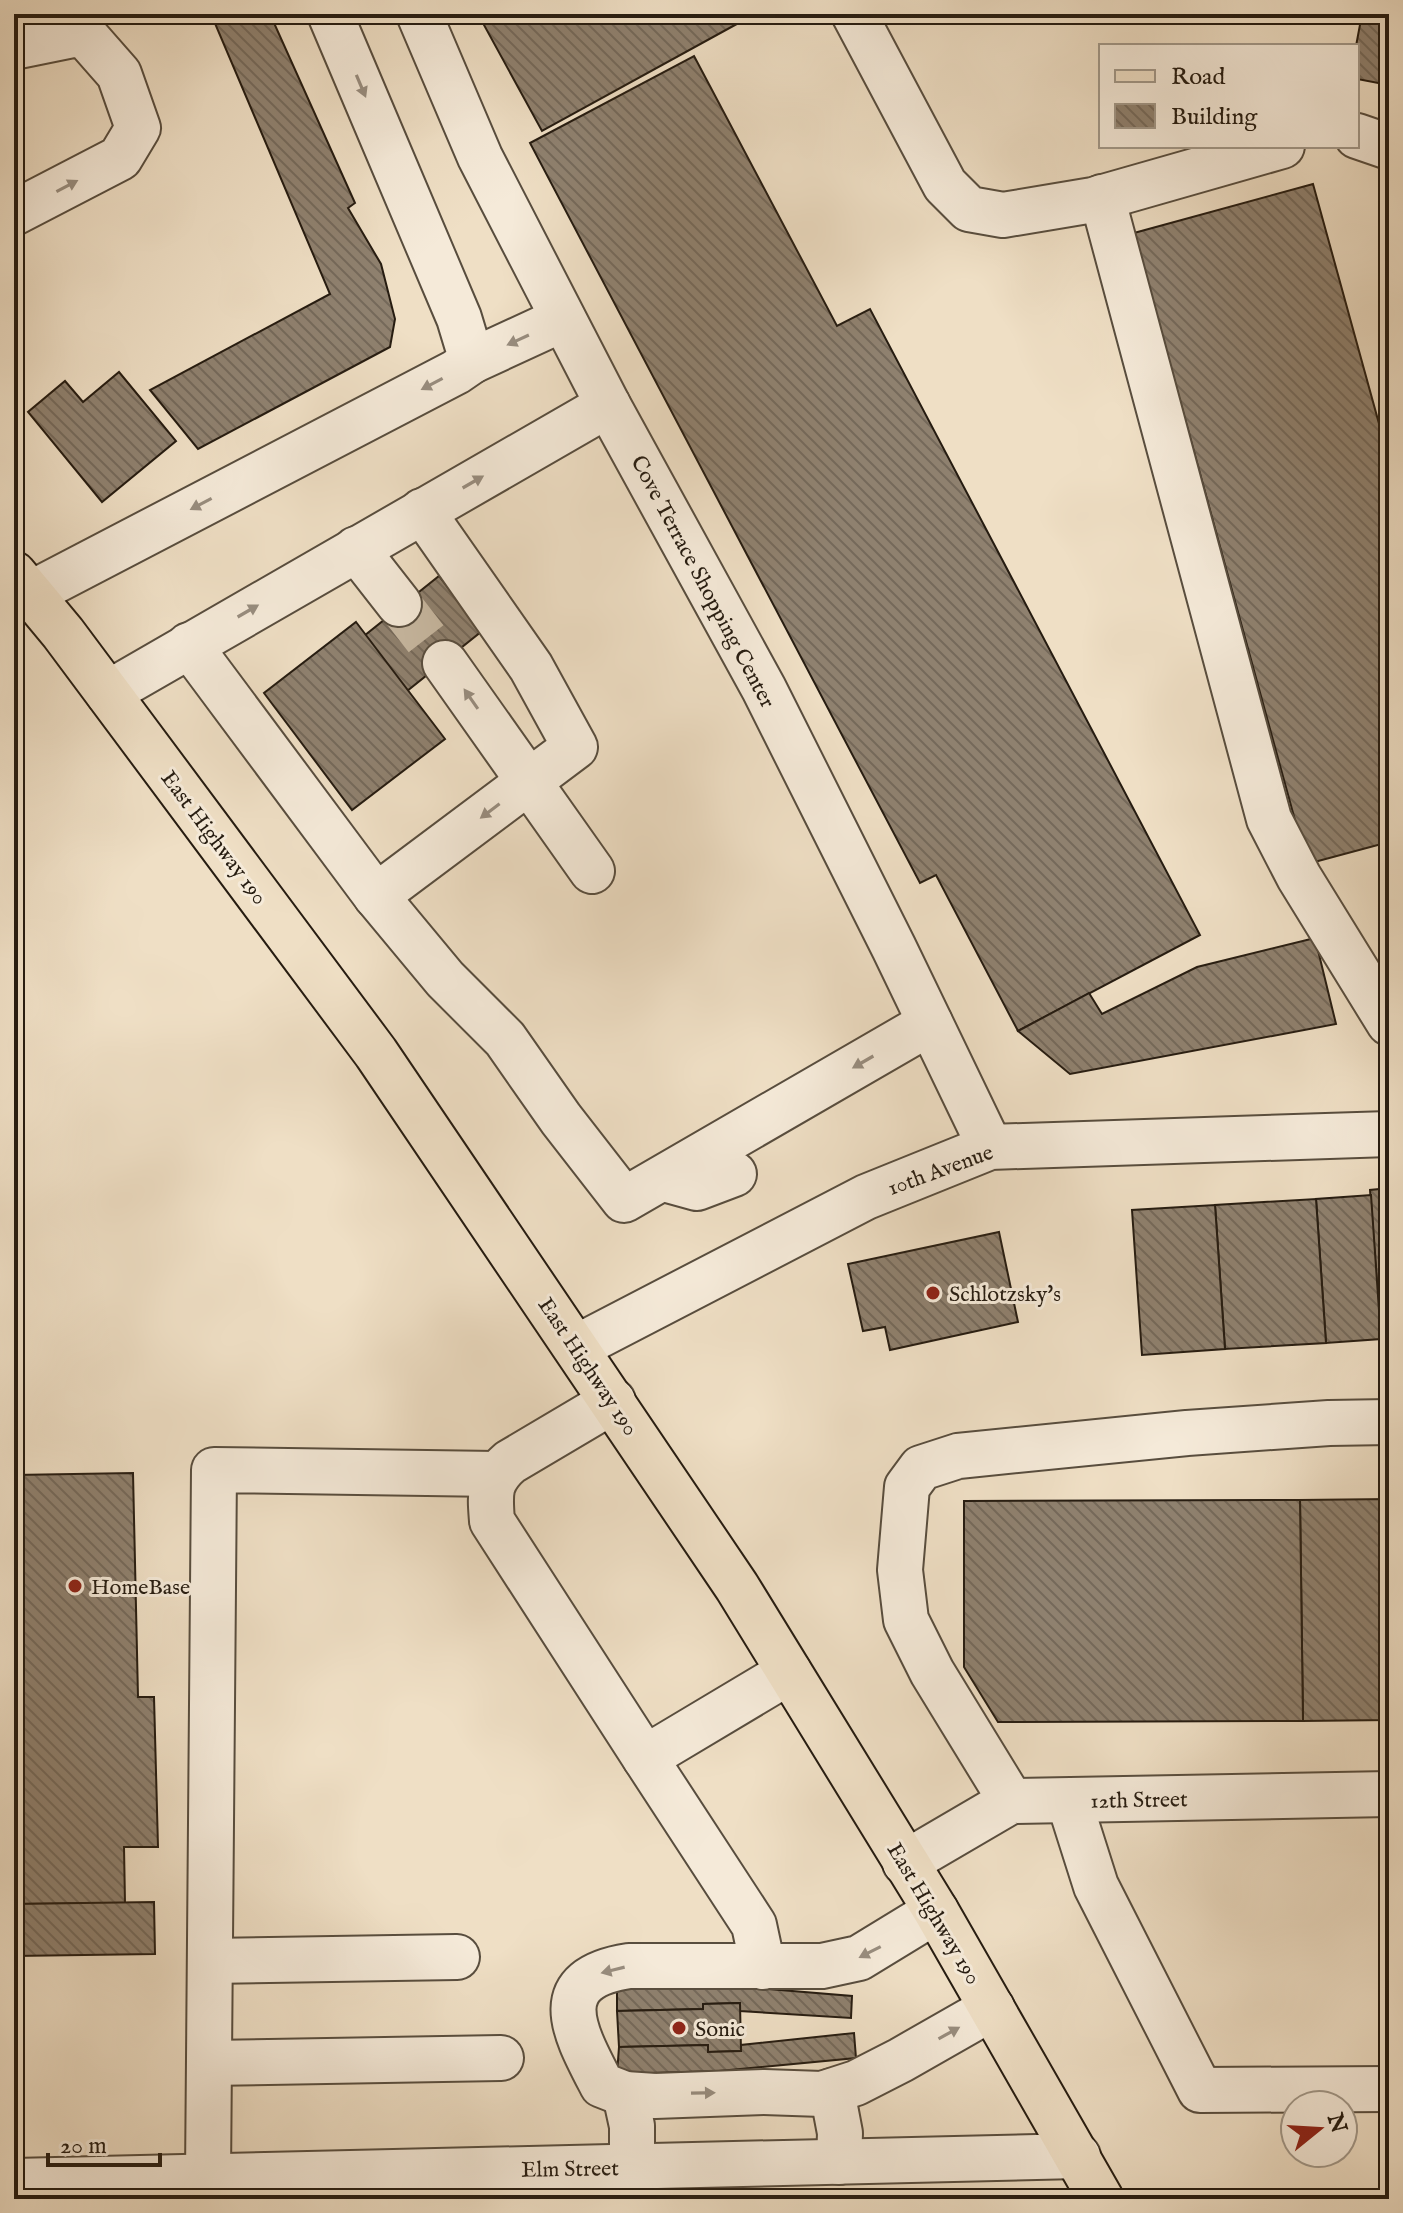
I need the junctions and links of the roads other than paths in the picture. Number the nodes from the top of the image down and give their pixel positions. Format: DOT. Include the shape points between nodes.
graph roads {
  1 [pos="330,14"];
  2 [pos="419,14"];
  3 [pos="854,14"];
  4 [pos="14,47"];
  5 [pos="1359,137"];
  6 [pos="1389,147"];
  7 [pos="1275,148"];
  8 [pos="1102,197"];
  9 [pos="14,213"];
  10 [pos="563,319"];
  11 [pos="472,361"];
  12 [pos="608,405"];
  13 [pos="422,511"];
  14 [pos="356,549"];
  15 [pos="22,584"];
  16 [pos="399,604"];
  17 [pos="189,645"];
  18 [pos="445,663"];
  19 [pos="108,693"];
  20 [pos="530,781"];
  21 [pos="592,871"];
  22 [pos="376,896"];
  23 [pos="930,1023"];
  24 [pos="1389,1023"];
  25 [pos="771,1116"];
  26 [pos="1389,1134"];
  27 [pos="990,1147"];
  28 [pos="663,1178"];
  29 [pos="577,1347"];
  30 [pos="613,1401"];
  31 [pos="1389,1422"];
  32 [pos="496,1474"];
  33 [pos="789,1672"];
  34 [pos="645,1758"];
  35 [pos="1389,1794"];
  36 [pos="1011,1801"];
  37 [pos="1069,1801"];
  38 [pos="905,1863"];
  39 [pos="936,1911"];
  40 [pos="457,1957"];
  41 [pos="210,1961"];
  42 [pos="763,1967"];
  43 [pos="992,2008"];
  44 [pos="501,2058"];
  45 [pos="209,2063"];
  46 [pos="1389,2089"];
  47 [pos="832,2091"];
  48 [pos="625,2094"];
  49 [pos="1078,2156"];
  50 [pos="839,2162"];
  51 [pos="632,2166"];
  52 [pos="208,2176"];
  53 [pos="14,2181"];
  54 [pos="1101,2199"];
  1 -- 11 [label="street, one-way" via="459,318"];
  2 -- 10 [label="street, Cove Terrace Shopping Center" via="480,157"];
  3 -- 8 [label="street" via="945,185 969,209 1003,215"];
  9 -- 4 [label="street, one-way" via="120,158 138,128 119,74 83,33"];
  5 -- 6 [label="street"];
  7 -- 8 [label="street"];
  8 -- 24 [label="street" via="1269,819"];
  10 -- 11 [label="street, one-way"];
  10 -- 12 [label="street, Cove Terrace Shopping Center"];
  11 -- 15 [label="street, one-way"];
  13 -- 12 [label="street, one-way"];
  12 -- 23 [label="street, Cove Terrace Shopping Center" via="764,689"];
  13 -- 14 [label="street"];
  13 -- 20 [label="street" via="531,667 575,747"];
  14 -- 16 [label="street"];
  17 -- 14 [label="street, one-way"];
  15 -- 19 [label="main road, East Highway 190"];
  17 -- 19 [label="street"];
  17 -- 22 [label="street"];
  20 -- 18 [label="street, one-way"];
  19 -- 29 [label="main road, East Highway 190" via="376,1053"];
  20 -- 21 [label="street"];
  20 -- 22 [label="street, one-way"];
  22 -- 28 [label="street" via="445,979 505,1039 624,1200"];
  23 -- 25 [label="street, one-way"];
  23 -- 27 [label="street, Cove Terrace Shopping Center"];
  25 -- 28 [label="street"];
  25 -- 28 [label="street" via="743,1170 697,1188"];
  26 -- 27 [label="street, 10th Avenue"];
  27 -- 29 [label="street, 10th Avenue" via="866,1197"];
  29 -- 30 [label="main road, East Highway 190"];
  30 -- 32 [label="street"];
  30 -- 33 [label="main road, East Highway 190"];
  31 -- 36 [label="street" via="1187,1433 958,1456 921,1468 907,1487 900,1570 906,1620"];
  32 -- 34 [label="street" via="490,1495 492,1521"];
  32 -- 41 [label="street" via="214,1470"];
  33 -- 34 [label="street"];
  33 -- 38 [label="main road, East Highway 190"];
  34 -- 42 [label="street" via="754,1925"];
  35 -- 37 [label="street, 12th Street"];
  36 -- 37 [label="street, 12th Street"];
  36 -- 38 [label="street"];
  37 -- 46 [label="street" via="1096,1886 1200,2090"];
  38 -- 39 [label="main road, East Highway 190"];
  39 -- 42 [label="street, one-way" via="859,1958 822,1966"];
  39 -- 43 [label="main road, East Highway 190"];
  40 -- 41 [label="street"];
  41 -- 45 [label="street"];
  42 -- 48 [label="street, one-way" via="629,1966 592,1977 578,1991 572,2012 577,2035 602,2085"];
  47 -- 43 [label="street, one-way" via="901,2060"];
  43 -- 49 [label="main road, East Highway 190"];
  44 -- 45 [label="street"];
  45 -- 52 [label="street"];
  48 -- 47 [label="street, one-way"];
  47 -- 50 [label="street"];
  48 -- 51 [label="street"];
  49 -- 50 [label="street, Elm Street"];
  49 -- 54 [label="main road, East Highway 190"];
  50 -- 51 [label="street, Elm Street"];
  51 -- 52 [label="street, Elm Street"];
  52 -- 53 [label="street, Elm Street"];
}
